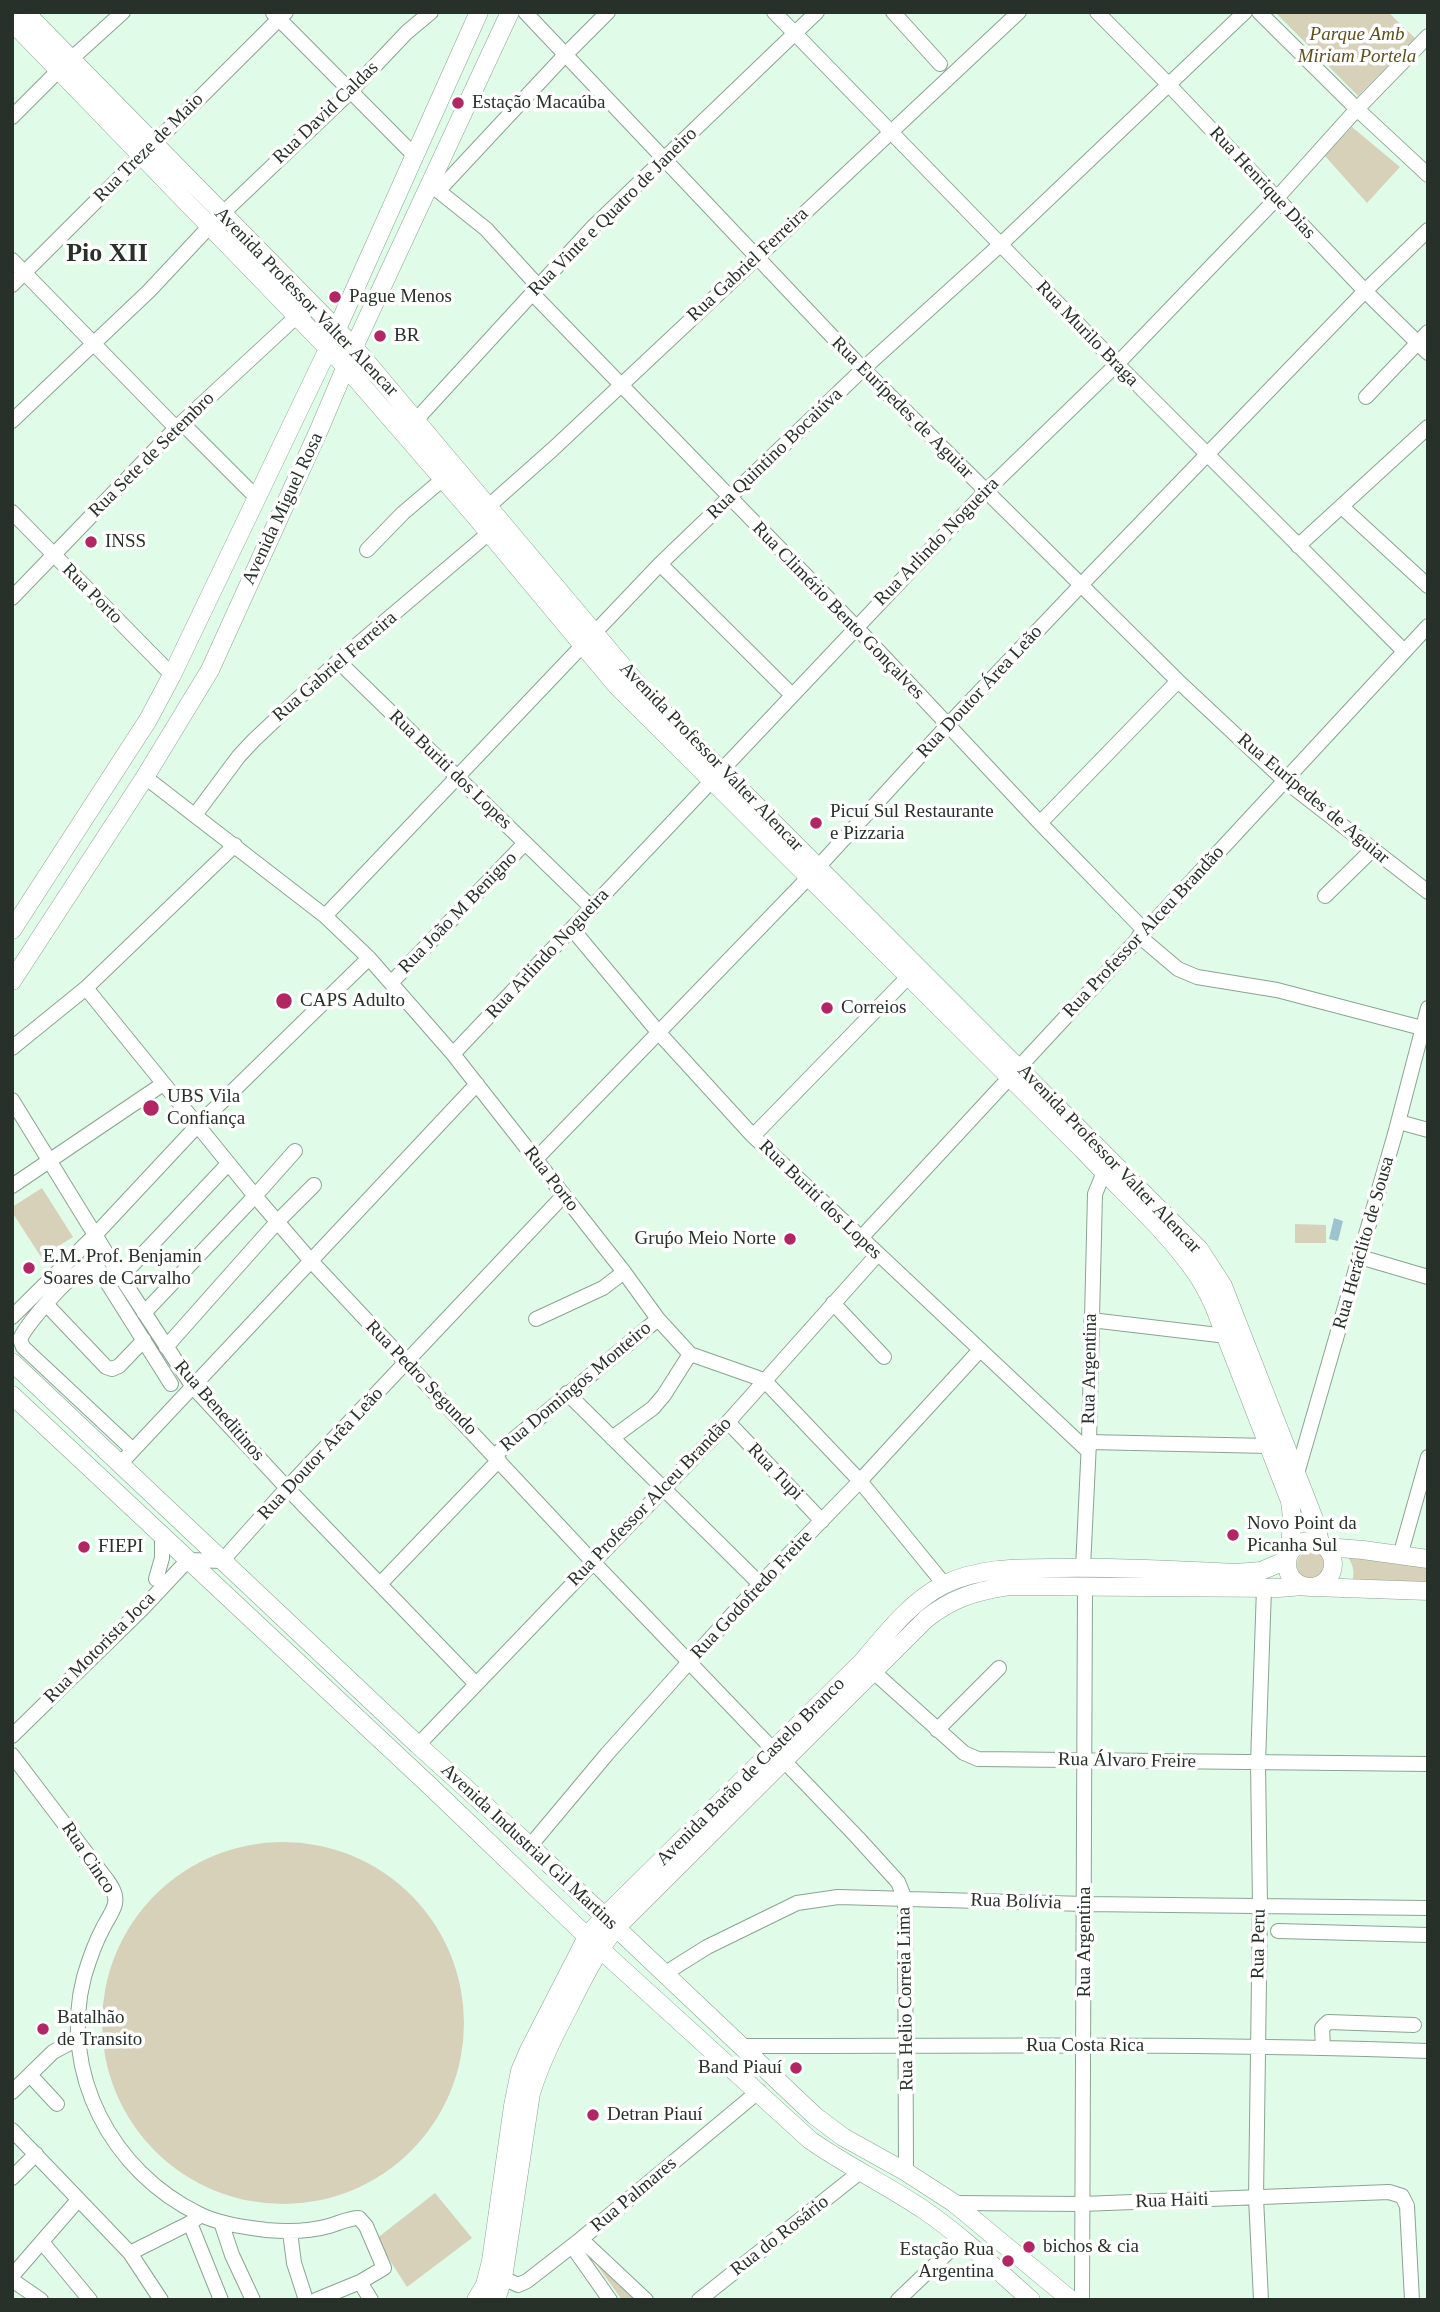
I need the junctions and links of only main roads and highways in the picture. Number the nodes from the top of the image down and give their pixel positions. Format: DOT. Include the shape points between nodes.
graph roads {
  1 [pos="25,12"];
  2 [pos="479,12"];
  3 [pos="510,12"];
  4 [pos="12,22"];
  5 [pos="65,65"];
  6 [pos="216,220"];
  7 [pos="336,329"];
  8 [pos="354,347"];
  9 [pos="328,349"];
  10 [pos="346,367"];
  11 [pos="481,512"];
  12 [pos="587,638"];
  13 [pos="813,872"];
  14 [pos="12,930"];
  15 [pos="12,981"];
  16 [pos="1014,1073"];
  17 [pos="1108,1167"];
  18 [pos="12,1362"];
  19 [pos="12,1395"];
  20 [pos="1323,1545"];
  21 [pos="1288,1556"];
  22 [pos="1428,1559"];
  23 [pos="1084,1576"];
  24 [pos="1308,1586"];
  25 [pos="1428,1591"];
  26 [pos="868,1667"];
  27 [pos="610,1922"];
  28 [pos="594,1941"];
  29 [pos="501,2298"];
  30 [pos="476,2300"];
  31 [pos="1031,2300"];
  32 [pos="1070,2300"];
  1 -- 5 [label="main road, Avenida Professor Valter Alencar"];
  2 -- 7 [label="main road, Avenida Miguel Rosa"];
  3 -- 8 [label="main road, Avenida Miguel Rosa" via="435,187"];
  4 -- 5 [label="main road, Avenida Professor Valter Alencar"];
  5 -- 6 [label="main road, Avenida Professor Valter Alencar"];
  6 -- 7 [label="main road, Avenida Professor Valter Alencar"];
  6 -- 9 [label="main road, Avenida Professor Valter Alencar"];
  7 -- 8 [label="main road, Avenida Professor Valter Alencar"];
  7 -- 9 [label="main road, Avenida Miguel Rosa"];
  8 -- 10 [label="main road, Avenida Miguel Rosa"];
  8 -- 11 [label="main road, Avenida Professor Valter Alencar" via="416,420"];
  9 -- 10 [label="main road, Avenida Professor Valter Alencar"];
  9 -- 14 [label="main road, Avenida Miguel Rosa" via="148,720"];
  10 -- 11 [label="main road, Avenida Professor Valter Alencar" via="443,479"];
  10 -- 15 [label="main road, Avenida Miguel Rosa" via="209,670"];
  11 -- 12 [label="main road, Avenida Professor Valter Alencar"];
  11 -- 12 [label="main road, Avenida Professor Valter Alencar" via="489,533"];
  12 -- 13 [label="main road, Avenida Professor Valter Alencar"];
  13 -- 16 [label="main road, Avenida Professor Valter Alencar"];
  13 -- 16 [label="main road, Avenida Professor Valter Alencar" via="908,977"];
  16 -- 17 [label="main road, Avenida Professor Valter Alencar"];
  17 -- 20 [label="main road, Avenida Professor Valter Alencar" via="1181,1229 1213,1268"];
  17 -- 21 [label="main road, Avenida Professor Valter Alencar" via="1183,1254 1227,1336 1290,1501"];
  18 -- 27 [label="main road, Avenida Industrial Gil Martins"];
  19 -- 28 [label="main road, Avenida Industrial Gil Martins"];
  20 -- 21 [label="main road" via="1301,1543"];
  20 -- 22 [label="main road"];
  20 -- 24 [label="main road" via="1332,1560 1330,1574"];
  21 -- 23 [label="main road, Avenida Barão de Castelo Branco" via="1261,1571 1244,1573"];
  21 -- 24 [label="main road" via="1288,1573"];
  23 -- 24 [label="main road, Avenida Barão de Castelo Branco" via="1264,1588"];
  23 -- 26 [label="main road, Avenida Barão de Castelo Branco" via="962,1596 942,1606"];
  23 -- 26 [label="main road, Avenida Barão de Castelo Branco" via="1006,1569 944,1584 900,1618"];
  24 -- 25 [label="main road, Avenida Barão de Castelo Branco"];
  26 -- 27 [label="main road, Avenida Barão de Castelo Branco"];
  27 -- 28 [label="main road, Avenida Barão de Castelo Branco"];
  27 -- 32 [label="main road, Avenida Industrial Gil Martins" via="825,2124 954,2203"];
  28 -- 29 [label="main road, Avenida Barão de Castelo Branco" via="531,2093"];
  28 -- 30 [label="main road, Avenida Barão de Castelo Branco" via="520,2071 491,2262"];
  28 -- 31 [label="main road, Avenida Industrial Gil Martins" via="810,2140 925,2211"];
}
